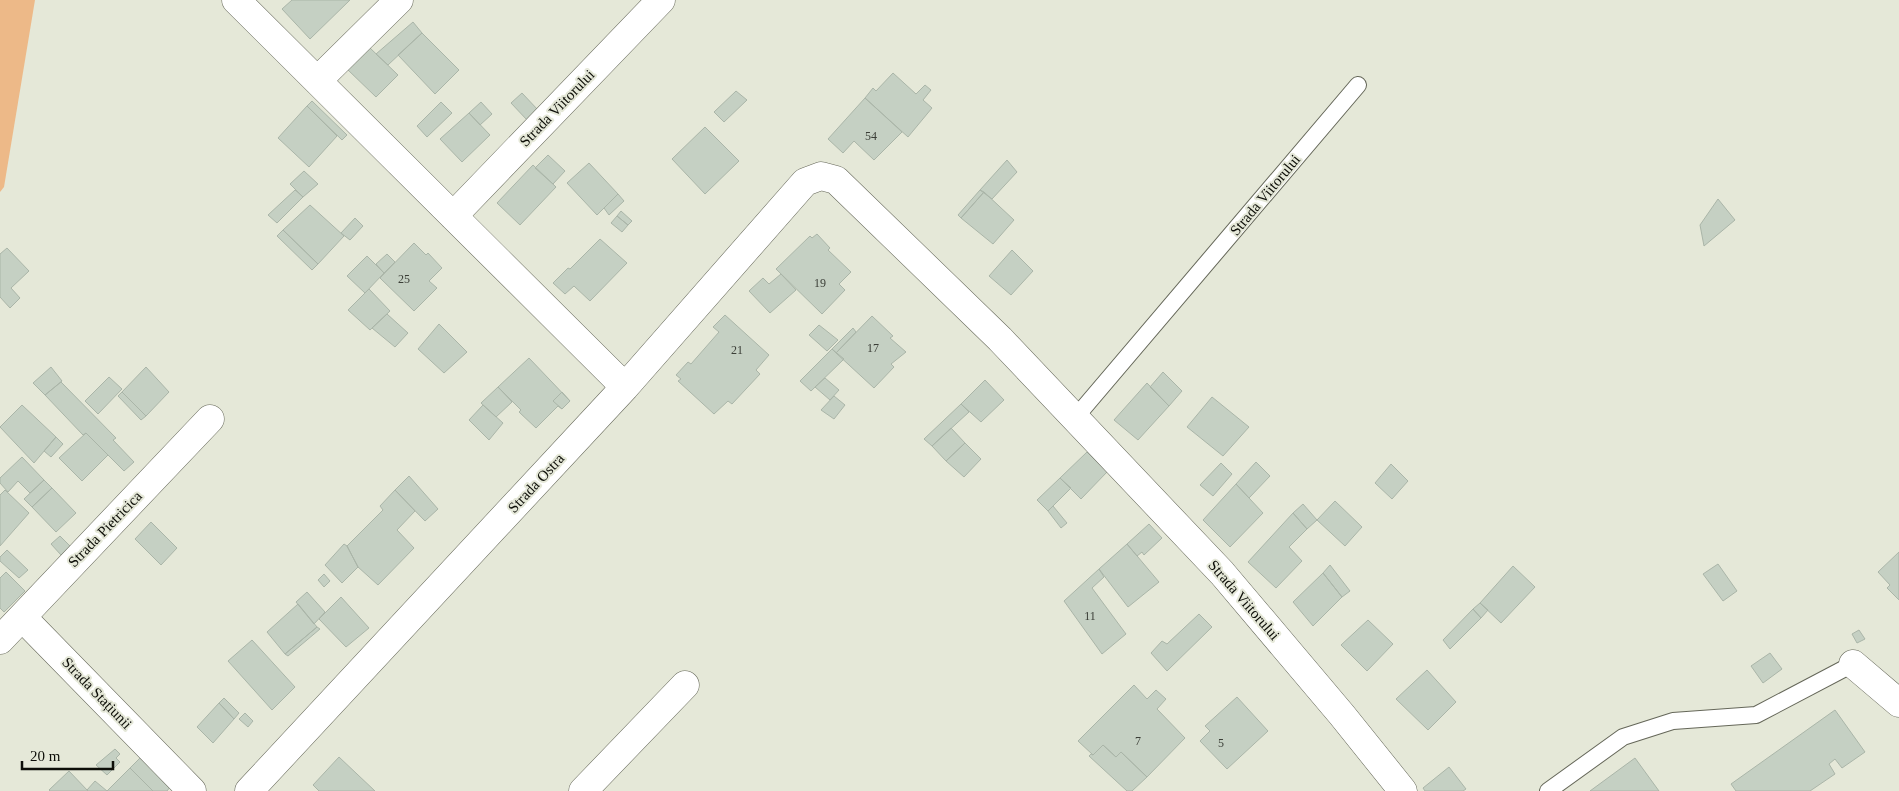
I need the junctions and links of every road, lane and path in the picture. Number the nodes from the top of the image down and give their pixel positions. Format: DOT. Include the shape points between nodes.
graph roads {
  1 [pos="236,0"];
  2 [pos="398,0"];
  3 [pos="660,0"];
  4 [pos="318,80"];
  5 [pos="1358,85"];
  6 [pos="821,176"];
  7 [pos="453,216"];
  8 [pos="625,387"];
  9 [pos="1075,418"];
  10 [pos="210,419"];
  11 [pos="22,617"];
  12 [pos="0,640"];
  13 [pos="1853,664"];
  14 [pos="685,685"];
  15 [pos="1899,702"];
  16 [pos="192,791"];
  17 [pos="249,791"];
  18 [pos="583,791"];
  19 [pos="1403,791"];
  20 [pos="1548,791"];
  1 -- 4 [label="street"];
  2 -- 4 [label="street"];
  3 -- 7 [label="street, Strada Viitorului"];
  4 -- 7 [label="street"];
  5 -- 9 [label="lane, Strada Viitorului"];
  6 -- 8 [label="street, Strada Ostra" via="805,182"];
  6 -- 9 [label="street, Strada Viitorului" via="836,180 1000,339"];
  7 -- 8 [label="street"];
  8 -- 17 [label="street, Strada Ostra"];
  9 -- 19 [label="street, Strada Viitorului" via="1222,573"];
  10 -- 11 [label="street, Strada Pietricica"];
  11 -- 12 [label="street, Strada Pietricica"];
  11 -- 16 [label="street, Strada Stațiunii"];
  13 -- 15 [label="street"];
  13 -- 20 [label="lane" via="1756,715 1673,721 1624,738"];
  14 -- 18 [label="street"];
}
